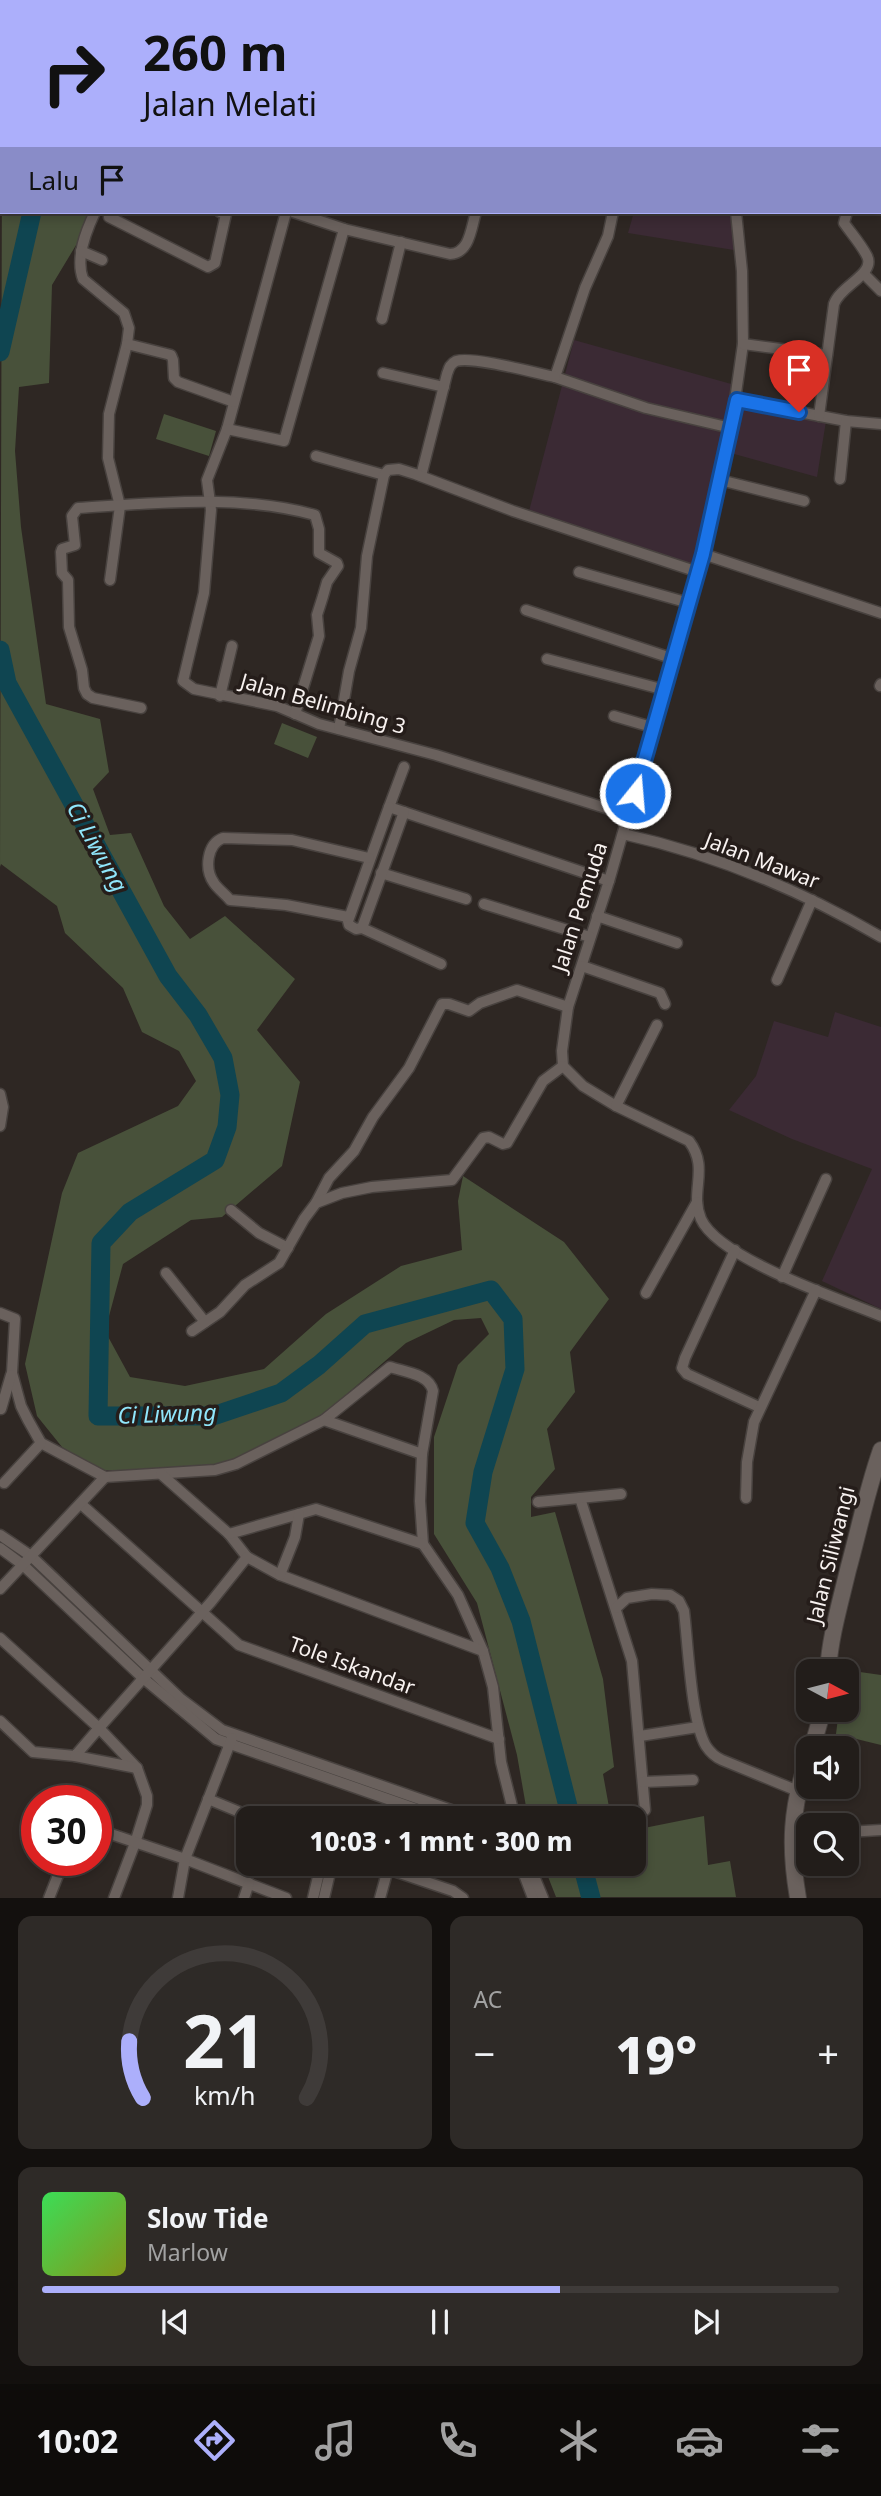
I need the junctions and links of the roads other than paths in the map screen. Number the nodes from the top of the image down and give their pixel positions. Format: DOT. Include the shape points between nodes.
graph roads {
  1 [pos="93,214"];
  2 [pos="111,214"];
  3 [pos="226,214"];
  4 [pos="285,214"];
  5 [pos="299,214"];
  6 [pos="475,214"];
  7 [pos="613,214"];
  8 [pos="736,214"];
  9 [pos="846,214"];
  10 [pos="344,229"];
  11 [pos="401,242"];
  12 [pos="81,251"];
  13 [pos="102,260"];
  14 [pos="864,274"];
  15 [pos="881,291"];
  16 [pos="382,319"];
  17 [pos="127,344"];
  18 [pos="743,344"];
  19 [pos="827,355"];
  20 [pos="383,373"];
  21 [pos="555,377"];
  22 [pos="444,387"];
  23 [pos="737,400"];
  24 [pos="234,402"];
  25 [pos="819,416"];
  26 [pos="846,421"];
  27 [pos="881,424"];
  28 [pos="731,428"];
  29 [pos="228,429"];
  30 [pos="316,456"];
  31 [pos="384,475"];
  32 [pos="421,476"];
  33 [pos="840,479"];
  34 [pos="720,480"];
  35 [pos="804,502"];
  36 [pos="210,503"];
  37 [pos="120,506"];
  38 [pos="703,554"];
  39 [pos="579,572"];
  40 [pos="698,572"];
  41 [pos="110,580"];
  42 [pos="689,603"];
  43 [pos="526,611"];
  44 [pos="881,613"];
  45 [pos="232,646"];
  46 [pos="547,659"];
  47 [pos="674,659"];
  48 [pos="665,690"];
  49 [pos="220,696"];
  50 [pos="141,708"];
  51 [pos="295,714"];
  52 [pos="614,716"];
  53 [pos="655,727"];
  54 [pos="340,729"];
  55 [pos="404,767"];
  56 [pos="389,807"];
  57 [pos="404,812"];
  58 [pos="628,815"];
  59 [pos="624,834"];
  60 [pos="369,858"];
  61 [pos="382,873"];
  62 [pos="609,881"];
  63 [pos="466,899"];
  64 [pos="811,900"];
  65 [pos="484,904"];
  66 [pos="597,916"];
  67 [pos="348,917"];
  68 [pos="362,928"];
  69 [pos="590,937"];
  70 [pos="881,937"];
  71 [pos="677,943"];
  72 [pos="441,964"];
  73 [pos="582,966"];
  74 [pos="777,980"];
  75 [pos="665,1004"];
  76 [pos="568,1007"];
  77 [pos="657,1024"];
  78 [pos="563,1066"];
  79 [pos="0,1094"];
  80 [pos="616,1106"];
  81 [pos="0,1126"];
  82 [pos="826,1179"];
  83 [pos="697,1202"];
  84 [pos="316,1203"];
  85 [pos="231,1210"];
  86 [pos="288,1248"];
  87 [pos="735,1250"];
  88 [pos="166,1273"];
  89 [pos="782,1277"];
  90 [pos="816,1290"];
  91 [pos="646,1293"];
  92 [pos="0,1313"];
  93 [pos="881,1316"];
  94 [pos="205,1322"];
  95 [pos="192,1331"];
  96 [pos="12,1373"];
  97 [pos="759,1407"];
  98 [pos="1,1409"];
  99 [pos="25,1415"];
  100 [pos="324,1420"];
  101 [pos="41,1443"];
  102 [pos="881,1450"];
  103 [pos="422,1454"];
  104 [pos="160,1474"];
  105 [pos="105,1477"];
  106 [pos="4,1483"];
  107 [pos="875,1487"];
  108 [pos="621,1494"];
  109 [pos="580,1498"];
  110 [pos="746,1499"];
  111 [pos="538,1502"];
  112 [pos="81,1504"];
  113 [pos="299,1514"];
  114 [pos="229,1534"];
  115 [pos="0,1535"];
  116 [pos="423,1544"];
  117 [pos="0,1548"];
  118 [pos="247,1557"];
  119 [pos="27,1560"];
  120 [pos="280,1575"];
  121 [pos="0,1589"];
  122 [pos="616,1608"];
  123 [pos="201,1612"];
  124 [pos="0,1637"];
  125 [pos="483,1651"];
  126 [pos="829,1659"];
  127 [pos="152,1670"];
  128 [pos="143,1678"];
  129 [pos="0,1721"];
  130 [pos="698,1727"];
  131 [pos="99,1728"];
  132 [pos="640,1736"];
  133 [pos="232,1739"];
  134 [pos="499,1739"];
  135 [pos="75,1756"];
  136 [pos="137,1768"];
  137 [pos="693,1780"];
  138 [pos="643,1782"];
  139 [pos="796,1790"];
  140 [pos="208,1799"];
  141 [pos="797,1799"];
  142 [pos="410,1806"];
  143 [pos="437,1806"];
  144 [pos="512,1806"];
  145 [pos="645,1806"];
  146 [pos="236,1811"];
  147 [pos="881,1830"];
  148 [pos="859,1831"];
  149 [pos="792,1834"];
  150 [pos="796,1834"];
  151 [pos="112,1835"];
  152 [pos="135,1843"];
  153 [pos="185,1859"];
  154 [pos="58,1876"];
  155 [pos="318,1876"];
  156 [pos="329,1876"];
  157 [pos="386,1876"];
  158 [pos="404,1876"];
  159 [pos="525,1876"];
  160 [pos="534,1876"];
  161 [pos="249,1883"];
  162 [pos="442,1893"];
  163 [pos="49,1898"];
  164 [pos="114,1898"];
  165 [pos="178,1898"];
  166 [pos="244,1898"];
  167 [pos="286,1898"];
  168 [pos="313,1898"];
  169 [pos="324,1898"];
  170 [pos="380,1898"];
  171 [pos="463,1898"];
  172 [pos="533,1898"];
  173 [pos="542,1898"];
  174 [pos="798,1898"];
  1 -- 12 [label="street"];
  2 -- 3 [label="street" via="208,267 215,263"];
  4 -- 24 [label="street"];
  5 -- 10 [label="street"];
  6 -- 11 [label="street" via="459,253 445,254"];
  7 -- 21 [label="street"];
  8 -- 18 [label="street, Jalan Pemuda"];
  9 -- 14 [label="street" via="844,223 869,261"];
  10 -- 11 [label="street"];
  10 -- 29 [label="street" via="284,441"];
  11 -- 16 [label="street"];
  12 -- 13 [label="street"];
  12 -- 17 [label="street" via="83,279 128,320"];
  14 -- 15 [label="street"];
  14 -- 19 [label="street" via="837,296"];
  17 -- 24 [label="street" via="171,355 178,382"];
  17 -- 37 [label="street" via="109,414 108,458"];
  18 -- 19 [label="street"];
  18 -- 23 [label="street, Jalan Pemuda"];
  19 -- 25 [label="street"];
  20 -- 22 [label="street"];
  21 -- 22 [label="street" via="459,361 450,365"];
  21 -- 28 [label="street" via="634,405"];
  22 -- 32 [label="street"];
  23 -- 25 [label="street"];
  23 -- 28 [label="street, Jalan Pemuda"];
  24 -- 29 [label="street"];
  25 -- 26 [label="street"];
  26 -- 27 [label="street"];
  26 -- 33 [label="street"];
  28 -- 34 [label="street, Jalan Pemuda"];
  29 -- 36 [label="street" via="207,480"];
  30 -- 31 [label="street"];
  31 -- 32 [label="street" via="394,469"];
  31 -- 54 [label="street"];
  32 -- 40 [label="street"];
  34 -- 35 [label="street"];
  34 -- 38 [label="street, Jalan Pemuda"];
  36 -- 37 [label="street"];
  36 -- 49 [label="street, Jalan Belimbing 3" via="204,593 183,679 189,687"];
  36 -- 51 [label="street" via="275,505 315,515 319,553 337,563 317,615 319,636"];
  37 -- 41 [label="street"];
  37 -- 50 [label="street" via="75,510 75,545 62,549 62,573 68,578 69,627 86,694"];
  38 -- 40 [label="street, Jalan Pemuda"];
  38 -- 44 [label="street"];
  39 -- 42 [label="street"];
  40 -- 42 [label="street, Jalan Pemuda"];
  42 -- 47 [label="street, Jalan Pemuda"];
  43 -- 47 [label="street"];
  45 -- 49 [label="street"];
  46 -- 48 [label="street"];
  47 -- 48 [label="street, Jalan Pemuda"];
  48 -- 53 [label="street, Jalan Pemuda"];
  49 -- 51 [label="street, Jalan Belimbing 3"];
  51 -- 54 [label="street, Jalan Belimbing 3"];
  52 -- 53 [label="street"];
  53 -- 58 [label="street, Jalan Pemuda"];
  54 -- 58 [label="street, Jalan Belimbing 3"];
  55 -- 56 [label="street"];
  56 -- 57 [label="street"];
  56 -- 60 [label="street"];
  57 -- 61 [label="street"];
  57 -- 62 [label="street"];
  58 -- 59 [label="street, Jalan Pemuda"];
  59 -- 62 [label="street, Jalan Pemuda"];
  59 -- 64 [label="street, Jalan Mawar" via="697,856"];
  60 -- 67 [label="street"];
  60 -- 67 [label="street" via="272,838 223,838 211,847 211,878 230,900"];
  61 -- 63 [label="street"];
  61 -- 68 [label="street"];
  62 -- 66 [label="street, Jalan Pemuda"];
  64 -- 70 [label="street, Jalan Mawar"];
  64 -- 74 [label="street"];
  65 -- 69 [label="street"];
  66 -- 69 [label="street, Jalan Pemuda"];
  66 -- 71 [label="street"];
  67 -- 68 [label="street" via="349,925"];
  68 -- 72 [label="street"];
  69 -- 73 [label="street, Jalan Pemuda"];
  73 -- 75 [label="street" via="660,993"];
  73 -- 76 [label="street, Jalan Pemuda"];
  76 -- 78 [label="street, Jalan Pemuda"];
  76 -- 84 [label="street" via="517,990 469,1011 442,1004 409,1068 354,1151 328,1178"];
  77 -- 80 [label="street"];
  78 -- 80 [label="street" via="583,1086"];
  78 -- 84 [label="street" via="543,1081 507,1143 484,1138 452,1180 372,1187"];
  79 -- 81 [label="street"];
  80 -- 83 [label="street" via="689,1141 700,1167"];
  82 -- 89 [label="street"];
  83 -- 87 [label="street" via="703,1223"];
  83 -- 91 [label="street"];
  84 -- 86 [label="street"];
  85 -- 86 [label="street" via="259,1233"];
  86 -- 94 [label="street" via="274,1268 245,1285"];
  87 -- 89 [label="street"];
  87 -- 97 [label="street" via="682,1368"];
  88 -- 94 [label="street"];
  89 -- 90 [label="street"];
  90 -- 93 [label="street"];
  90 -- 97 [label="street"];
  92 -- 96 [label="street" via="16,1322"];
  94 -- 95 [label="street"];
  96 -- 98 [label="street"];
  96 -- 99 [label="street"];
  97 -- 110 [label="street" via="750,1441"];
  98 -- 99 [label="street"];
  99 -- 101 [label="street"];
  100 -- 103 [label="street"];
  100 -- 103 [label="street" via="390,1367 424,1378 432,1383 433,1391"];
  100 -- 104 [label="street" via="236,1464"];
  101 -- 105 [label="street"];
  101 -- 106 [label="street"];
  102 -- 107 [label="main road, Jalan Siliwangi"];
  103 -- 116 [label="street"];
  104 -- 105 [label="street"];
  104 -- 114 [label="street"];
  105 -- 112 [label="street"];
  107 -- 126 [label="main road, Jalan Siliwangi" via="833,1630"];
  108 -- 109 [label="street"];
  109 -- 111 [label="street"];
  109 -- 122 [label="street"];
  112 -- 119 [label="street"];
  112 -- 123 [label="street, Tole Iskandar"];
  113 -- 114 [label="street"];
  113 -- 116 [label="street" via="325,1510"];
  113 -- 120 [label="street"];
  114 -- 118 [label="street"];
  115 -- 119 [label="street"];
  116 -- 125 [label="street" via="458,1595"];
  117 -- 119 [label="street"];
  118 -- 120 [label="street"];
  118 -- 123 [label="street"];
  119 -- 121 [label="street"];
  119 -- 127 [label="street"];
  119 -- 128 [label="street"];
  120 -- 125 [label="street"];
  122 -- 130 [label="street" via="627,1598 652,1594 670,1595 679,1601"];
  122 -- 132 [label="street" via="632,1661"];
  123 -- 127 [label="street"];
  123 -- 134 [label="street, Tole Iskandar" via="239,1645"];
  124 -- 131 [label="street"];
  125 -- 134 [label="street"];
  127 -- 128 [label="street"];
  127 -- 133 [label="street"];
  128 -- 131 [label="street"];
  128 -- 133 [label="street" via="216,1739"];
  129 -- 135 [label="street" via="33,1752"];
  130 -- 132 [label="street"];
  130 -- 139 [label="street" via="714,1756"];
  131 -- 135 [label="street"];
  131 -- 136 [label="street"];
  132 -- 138 [label="street"];
  133 -- 140 [label="street"];
  133 -- 142 [label="street"];
  133 -- 143 [label="street"];
  134 -- 144 [label="street"];
  135 -- 136 [label="street"];
  136 -- 152 [label="street" via="147,1805"];
  137 -- 138 [label="street"];
  138 -- 145 [label="street"];
  140 -- 146 [label="street"];
  140 -- 153 [label="street"];
  141 -- 149 [label="main road"];
  147 -- 148 [label="street"];
  149 -- 150 [label="street"];
  149 -- 174 [label="main road"];
  151 -- 152 [label="street"];
  152 -- 153 [label="street"];
  152 -- 164 [label="street"];
  153 -- 161 [label="street"];
  153 -- 165 [label="street"];
  154 -- 163 [label="street"];
  155 -- 168 [label="street"];
  156 -- 169 [label="street"];
  157 -- 170 [label="street"];
  158 -- 162 [label="street"];
  159 -- 172 [label="street"];
  160 -- 173 [label="street"];
  161 -- 166 [label="street"];
  161 -- 167 [label="street"];
  162 -- 171 [label="street"];
}
